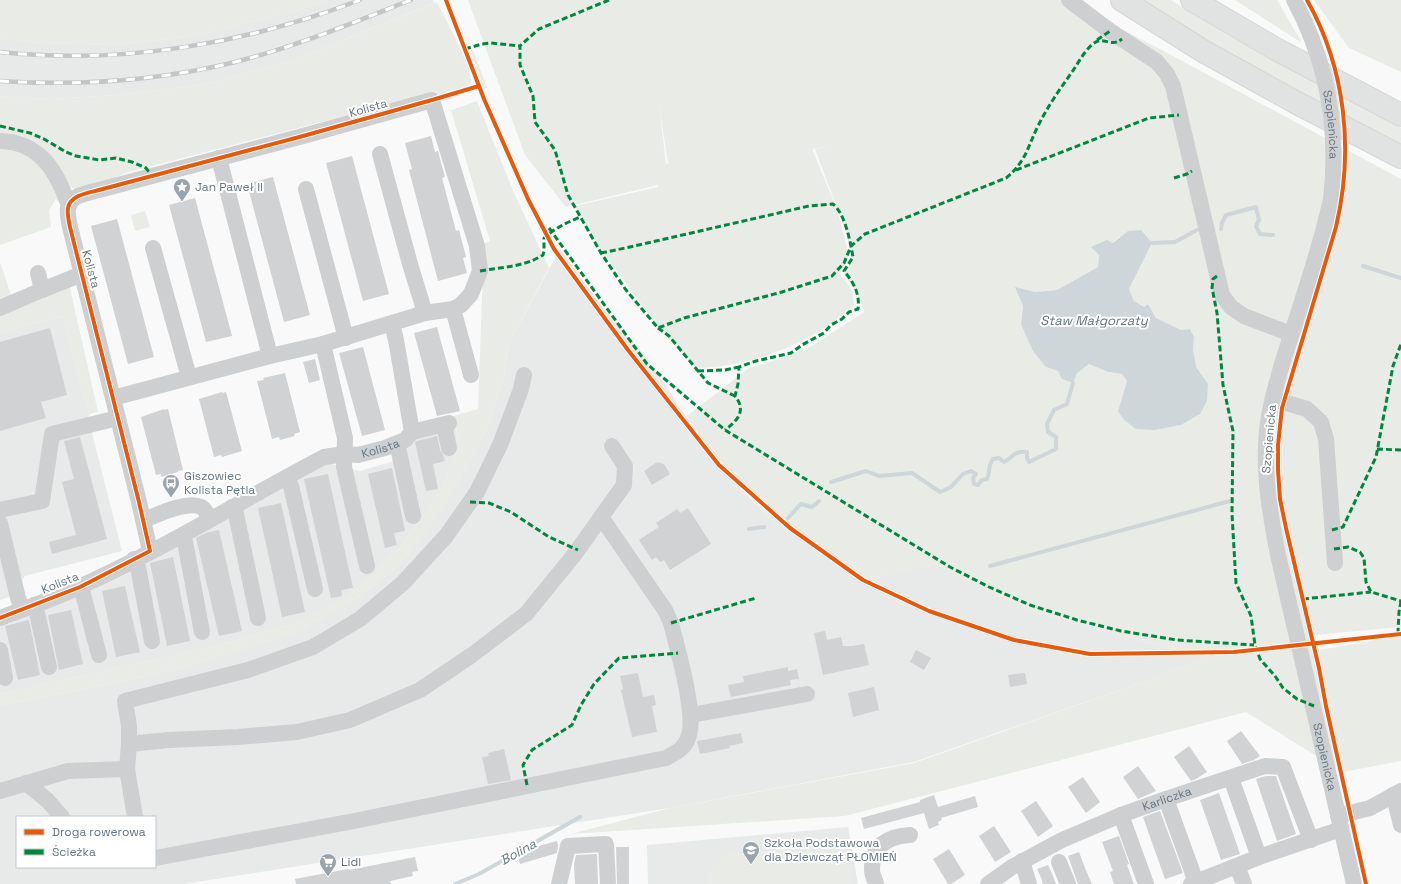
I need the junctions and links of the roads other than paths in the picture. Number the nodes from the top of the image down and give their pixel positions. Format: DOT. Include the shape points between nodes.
graph roads {
  1 [pos="1069,0"];
  2 [pos="1122,0"];
  3 [pos="1192,0"];
  4 [pos="1294,0"];
  5 [pos="1401,114"];
  6 [pos="0,142"];
  7 [pos="380,154"];
  8 [pos="1401,157"];
  9 [pos="219,158"];
  10 [pos="306,189"];
  11 [pos="70,204"];
  12 [pos="153,248"];
  13 [pos="38,273"];
  14 [pos="82,274"];
  15 [pos="42,290"];
  16 [pos="0,308"];
  17 [pos="453,308"];
  18 [pos="425,313"];
  19 [pos="392,324"];
  20 [pos="1291,334"];
  21 [pos="346,338"];
  22 [pos="323,344"];
  23 [pos="270,356"];
  24 [pos="471,375"];
  25 [pos="524,375"];
  26 [pos="189,377"];
  27 [pos="113,398"];
  28 [pos="1273,399"];
  29 [pos="118,418"];
  30 [pos="412,432"];
  31 [pos="396,445"];
  32 [pos="612,446"];
  33 [pos="449,448"];
  34 [pos="345,454"];
  35 [pos="287,477"];
  36 [pos="232,507"];
  37 [pos="0,510"];
  38 [pos="413,516"];
  39 [pos="601,517"];
  40 [pos="210,519"];
  41 [pos="144,520"];
  42 [pos="0,523"];
  43 [pos="182,536"];
  44 [pos="150,551"];
  45 [pos="134,559"];
  46 [pos="1335,563"];
  47 [pos="367,566"];
  48 [pos="80,587"];
  49 [pos="315,589"];
  50 [pos="28,607"];
  51 [pos="0,618"];
  52 [pos="258,618"];
  53 [pos="202,632"];
  54 [pos="152,641"];
  55 [pos="0,650"];
  56 [pos="99,655"];
  57 [pos="49,667"];
  58 [pos="5,678"];
  59 [pos="807,694"];
  60 [pos="691,715"];
  61 [pos="129,744"];
  62 [pos="127,768"];
  63 [pos="1231,778"];
  64 [pos="26,783"];
  65 [pos="0,791"];
  66 [pos="1397,793"];
  67 [pos="1166,799"];
  68 [pos="1121,815"];
  69 [pos="61,816"];
  70 [pos="136,816"];
  71 [pos="1340,823"];
  72 [pos="1401,825"];
  73 [pos="910,836"];
  74 [pos="1311,840"];
  75 [pos="1259,857"];
  76 [pos="156,858"];
  77 [pos="1022,861"];
  78 [pos="1059,862"];
  79 [pos="1237,866"];
  80 [pos="1194,883"];
  81 [pos="559,884"];
  82 [pos="608,884"];
  83 [pos="876,884"];
  84 [pos="988,884"];
  85 [pos="1029,884"];
  86 [pos="1068,884"];
  87 [pos="1146,884"];
  88 [pos="1244,884"];
  89 [pos="1354,884"];
  1 -- 20 [label="street" via="1157,62 1167,74 1173,86 1222,295 1231,308 1244,316"];
  2 -- 8 [label="highway" via="1203,51"];
  3 -- 5 [label="highway" via="1274,48"];
  4 -- 20 [label="street, Szopienicka, bridge" via="1322,67 1328,92 1334,133 1334,173 1331,199 1320,243"];
  6 -- 11 [label="street, Kolista" via="22,146 45,160 57,176"];
  7 -- 18 [label="street"];
  9 -- 11 [label="street, Kolista" via="76,197"];
  9 -- 17 [label="street, Kolista" via="432,100 480,261 480,270 471,294 461,305"];
  9 -- 23 [label="street"];
  10 -- 21 [label="street"];
  11 -- 14 [label="street, Kolista" via="70,227"];
  12 -- 26 [label="street"];
  13 -- 15 [label="street"];
  14 -- 15 [label="street"];
  14 -- 27 [label="street, Kolista"];
  15 -- 16 [label="street"];
  17 -- 18 [label="street, Kolista"];
  17 -- 24 [label="street"];
  18 -- 19 [label="street, Kolista"];
  19 -- 21 [label="street, Kolista"];
  19 -- 30 [label="street, Kolista"];
  20 -- 28 [label="street, Szopienicka"];
  21 -- 22 [label="street, Kolista"];
  22 -- 23 [label="street, Kolista"];
  22 -- 34 [label="street, Kolista" via="345,438"];
  23 -- 26 [label="street, Kolista"];
  25 -- 61 [label="street" via="500,445 477,492 446,536 404,583 360,619 313,647 248,670 124,701 129,726"];
  26 -- 27 [label="street, Kolista"];
  27 -- 29 [label="street, Kolista"];
  28 -- 46 [label="street" via="1307,409 1322,422 1326,439"];
  28 -- 71 [label="street, Szopienicka" via="1267,440 1266,484 1270,510"];
  29 -- 37 [label="street" via="52,434 42,501"];
  29 -- 41 [label="street, Kolista"];
  30 -- 31 [label="street, Kolista"];
  30 -- 33 [label="street, Kolista" via="446,424"];
  31 -- 34 [label="street, Kolista" via="358,455"];
  31 -- 38 [label="street"];
  32 -- 39 [label="street" via="625,466 624,485"];
  34 -- 35 [label="street, Kolista" via="324,457"];
  34 -- 47 [label="street" via="344,467"];
  35 -- 36 [label="street, Kolista"];
  35 -- 49 [label="street"];
  36 -- 40 [label="street, Kolista"];
  36 -- 52 [label="street" via="236,514"];
  39 -- 60 [label="street" via="665,610 671,623"];
  39 -- 61 [label="street" via="526,614 420,690 350,720 297,732"];
  40 -- 41 [label="street" via="202,507 186,505"];
  40 -- 43 [label="street, Kolista"];
  41 -- 44 [label="street, Kolista"];
  42 -- 50 [label="street" via="18,598"];
  43 -- 44 [label="street, Kolista"];
  43 -- 53 [label="street"];
  44 -- 45 [label="street, Kolista"];
  45 -- 48 [label="street, Kolista"];
  45 -- 54 [label="street" via="138,566"];
  48 -- 50 [label="street, Kolista"];
  48 -- 56 [label="street"];
  50 -- 51 [label="street, Kolista"];
  50 -- 57 [label="street"];
  55 -- 58 [label="street"];
  59 -- 60 [label="street"];
  60 -- 76 [label="street" via="690,736 681,750 666,758"];
  61 -- 62 [label="street"];
  62 -- 64 [label="street" via="68,771"];
  62 -- 70 [label="street"];
  63 -- 67 [label="street, Karliczka"];
  63 -- 74 [label="street, Karliczka" via="1265,766 1283,767"];
  63 -- 75 [label="street"];
  64 -- 65 [label="street"];
  64 -- 69 [label="street"];
  66 -- 71 [label="street"];
  66 -- 72 [label="street"];
  67 -- 68 [label="street, Karliczka"];
  67 -- 80 [label="street"];
  68 -- 77 [label="street, Karliczka" via="1062,840"];
  68 -- 87 [label="street"];
  71 -- 74 [label="street"];
  71 -- 89 [label="street, Szopienicka"];
  73 -- 83 [label="street" via="889,839 878,847 874,853 871,870"];
  74 -- 75 [label="street"];
  75 -- 79 [label="street"];
  77 -- 84 [label="street, Karliczka"];
  77 -- 85 [label="street"];
  78 -- 86 [label="street"];
  79 -- 80 [label="street"];
  79 -- 88 [label="street"];
  81 -- 82 [label="street" via="568,846 606,844"];
}
